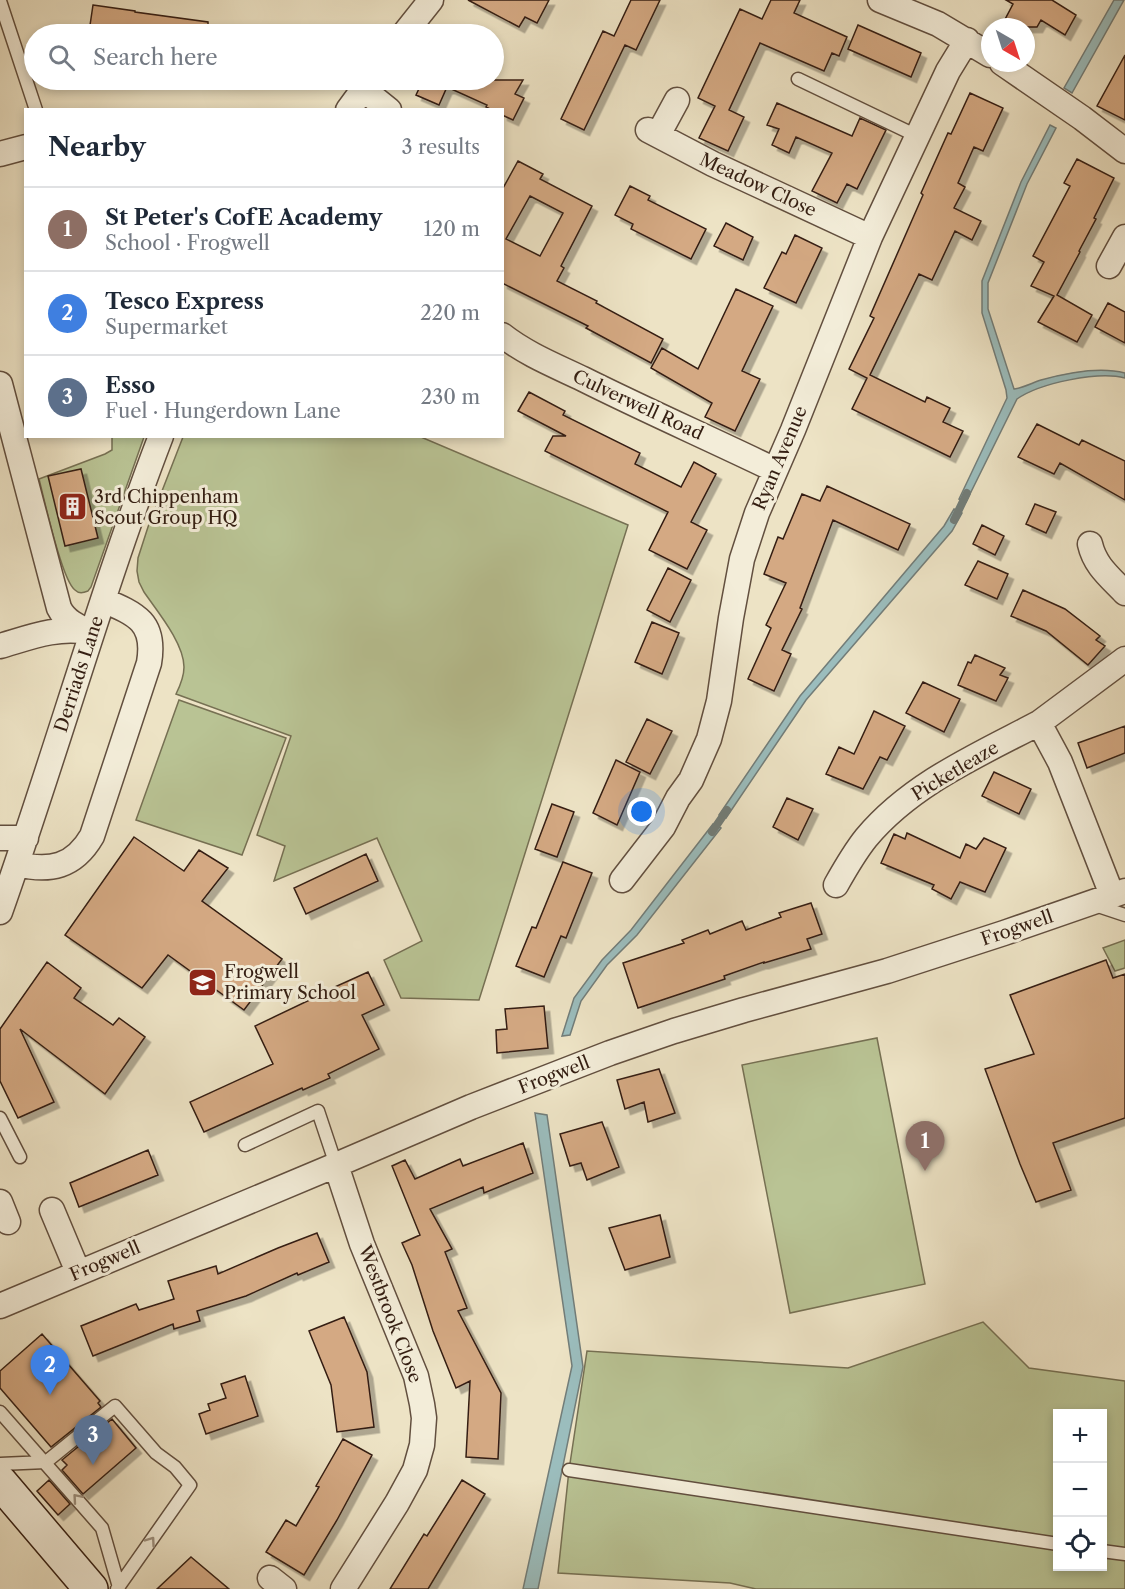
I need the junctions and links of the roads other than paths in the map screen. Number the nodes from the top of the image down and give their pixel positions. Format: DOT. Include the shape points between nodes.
graph roads {
  1 [pos="5,0"];
  2 [pos="430,0"];
  3 [pos="880,0"];
  4 [pos="0,2"];
  5 [pos="412,24"];
  6 [pos="967,40"];
  7 [pos="981,50"];
  8 [pos="1015,72"];
  9 [pos="24,74"];
  10 [pos="798,79"];
  11 [pos="29,90"];
  12 [pos="363,90"];
  13 [pos="372,90"];
  14 [pos="677,100"];
  15 [pos="35,108"];
  16 [pos="349,108"];
  17 [pos="387,108"];
  18 [pos="918,136"];
  19 [pos="24,148"];
  20 [pos="1125,151"];
  21 [pos="0,154"];
  22 [pos="870,237"];
  23 [pos="1124,240"];
  24 [pos="1109,266"];
  25 [pos="504,336"];
  26 [pos="0,384"];
  27 [pos="160,438"];
  28 [pos="775,470"];
  29 [pos="1090,544"];
  30 [pos="1125,593"];
  31 [pos="56,597"];
  32 [pos="103,600"];
  33 [pos="92,633"];
  34 [pos="37,635"];
  35 [pos="0,646"];
  36 [pos="1125,660"];
  37 [pos="1039,723"];
  38 [pos="0,838"];
  39 [pos="26,838"];
  40 [pos="17,864"];
  41 [pos="622,880"];
  42 [pos="836,885"];
  43 [pos="1121,900"];
  44 [pos="0,912"];
  45 [pos="0,1118"];
  46 [pos="245,1145"];
  47 [pos="20,1157"];
  48 [pos="336,1166"];
  49 [pos="52,1210"];
  50 [pos="78,1272"];
  51 [pos="0,1306"];
  52 [pos="0,1412"];
  53 [pos="46,1462"];
  54 [pos="0,1464"];
  55 [pos="569,1470"];
  56 [pos="0,1482"];
  57 [pos="1053,1543"];
  58 [pos="1107,1552"];
  59 [pos="1125,1554"];
  60 [pos="109,1588"];
  61 [pos="343,1589"];
  1 -- 4 [label="lane"];
  2 -- 5 [label="street"];
  3 -- 6 [label="street"];
  4 -- 9 [label="lane"];
  6 -- 7 [label="street"];
  6 -- 18 [label="street, Ryan Avenue"];
  8 -- 20 [label="street"];
  10 -- 18 [label="lane"];
  11 -- 15 [label="lane"];
  12 -- 16 [label="street"];
  13 -- 17 [label="street"];
  14 -- 22 [label="street, Meadow Close" via="653,133"];
  18 -- 22 [label="street, Ryan Avenue"];
  19 -- 21 [label="street"];
  22 -- 28 [label="street, Ryan Avenue"];
  23 -- 24 [label="street"];
  25 -- 28 [label="street, Culverwell Road" via="598,387"];
  26 -- 31 [label="street"];
  27 -- 32 [label="street, Derriads Lane"];
  28 -- 41 [label="street, Ryan Avenue" via="742,559 709,739 691,780 663,827"];
  29 -- 30 [label="street" via="1096,562"];
  31 -- 33 [label="street" via="65,618"];
  31 -- 34 [label="street" via="53,624"];
  32 -- 33 [label="street, Derriads Lane"];
  32 -- 40 [label="street" via="136,617 147,630 149,663 85,847 60,865"];
  33 -- 34 [label="street" via="72,630"];
  33 -- 39 [label="street, Derriads Lane"];
  34 -- 35 [label="street"];
  36 -- 37 [label="street, Picketleaze"];
  37 -- 42 [label="street, Picketleaze" via="950,770 905,800 866,838"];
  37 -- 43 [label="street"];
  38 -- 39 [label="street"];
  39 -- 40 [label="street, Derriads Lane"];
  40 -- 44 [label="street, Derriads Lane"];
  43 -- 48 [label="street, Frogwell" via="1088,903 887,971 674,1031 471,1107"];
  45 -- 47 [label="lane"];
  46 -- 48 [label="lane" via="318,1111"];
  48 -- 50 [label="street, Frogwell"];
  48 -- 61 [label="street, Westbrook Close" via="362,1244 416,1376 424,1418 415,1470"];
  49 -- 50 [label="street"];
  50 -- 51 [label="street, Frogwell"];
  52 -- 53 [label="lane"];
  53 -- 54 [label="lane"];
  60 -- 53 [label="lane, one-way" via="102,1528"];
  60 -- 53 [label="lane, one-way" via="190,1485 115,1406"];
  55 -- 57 [label="lane"];
  56 -- 60 [label="main road"];
  58 -- 59 [label="lane"];
}
